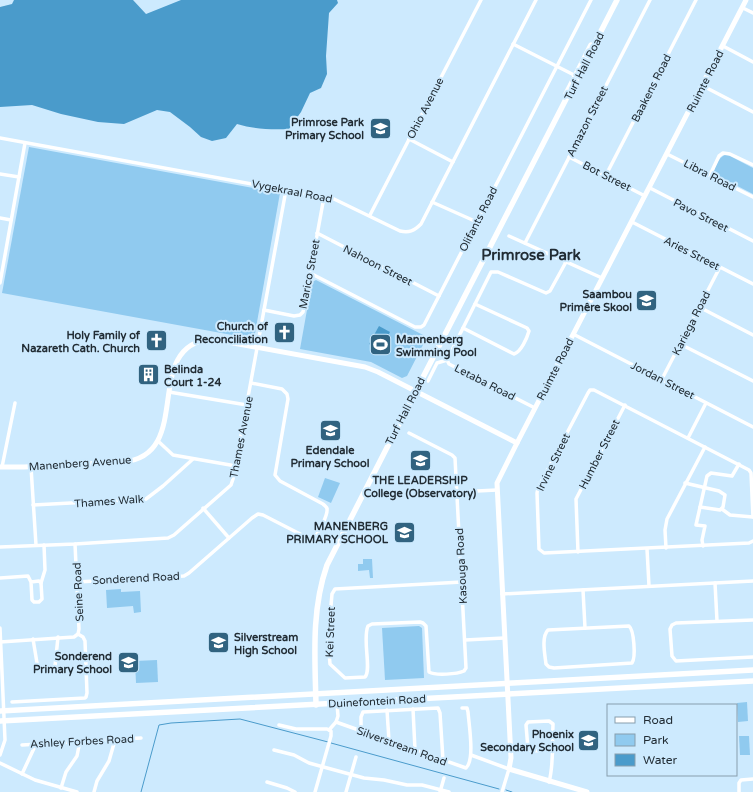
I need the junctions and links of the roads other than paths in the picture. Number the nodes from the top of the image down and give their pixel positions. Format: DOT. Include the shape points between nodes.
graph roads {
  1 [pos="481,0"];
  2 [pos="536,0"];
  3 [pos="591,0"];
  4 [pos="614,0"];
  5 [pos="617,0"];
  6 [pos="650,0"];
  7 [pos="696,0"];
  8 [pos="746,0"];
  9 [pos="743,8"];
  10 [pos="753,13"];
  11 [pos="513,44"];
  12 [pos="723,46"];
  13 [pos="753,62"];
  14 [pos="557,67"];
  15 [pos="576,77"];
  16 [pos="702,86"];
  17 [pos="753,112"];
  18 [pos="0,138"];
  19 [pos="409,140"];
  20 [pos="25,143"];
  21 [pos="667,154"];
  22 [pos="569,157"];
  23 [pos="453,162"];
  24 [pos="753,165"];
  25 [pos="0,174"];
  26 [pos="606,175"];
  27 [pos="710,175"];
  28 [pos="19,177"];
  29 [pos="650,188"];
  30 [pos="286,190"];
  31 [pos="645,196"];
  32 [pos="324,197"];
  33 [pos="753,197"];
  34 [pos="432,202"];
  35 [pos="370,215"];
  36 [pos="0,218"];
  37 [pos="11,220"];
  38 [pos="477,222"];
  39 [pos="632,222"];
  40 [pos="317,233"];
  41 [pos="509,236"];
  42 [pos="753,242"];
  43 [pos="525,243"];
  44 [pos="566,262"];
  45 [pos="720,267"];
  46 [pos="310,273"];
  47 [pos="602,278"];
  48 [pos="0,280"];
  49 [pos="753,284"];
  50 [pos="439,296"];
  51 [pos="475,304"];
  52 [pos="699,307"];
  53 [pos="264,310"];
  54 [pos="463,328"];
  55 [pos="573,334"];
  56 [pos="753,335"];
  57 [pos="680,344"];
  58 [pos="257,347"];
  59 [pos="447,360"];
  60 [pos="662,379"];
  61 [pos="428,381"];
  62 [pos="753,381"];
  63 [pos="251,383"];
  64 [pos="169,392"];
  65 [pos="415,392"];
  66 [pos="15,403"];
  67 [pos="706,403"];
  68 [pos="247,406"];
  69 [pos="625,406"];
  70 [pos="535,408"];
  71 [pos="753,427"];
  72 [pos="409,433"];
  73 [pos="688,438"];
  74 [pos="158,441"];
  75 [pos="516,443"];
  76 [pos="705,447"];
  77 [pos="193,459"];
  78 [pos="739,464"];
  79 [pos="236,466"];
  80 [pos="1,467"];
  81 [pos="31,467"];
  82 [pos="685,483"];
  83 [pos="704,488"];
  84 [pos="497,490"];
  85 [pos="457,492"];
  86 [pos="33,505"];
  87 [pos="700,507"];
  88 [pos="203,508"];
  89 [pos="722,510"];
  90 [pos="753,517"];
  91 [pos="230,538"];
  92 [pos="753,541"];
  93 [pos="75,544"];
  94 [pos="36,545"];
  95 [pos="44,545"];
  96 [pos="703,546"];
  97 [pos="0,547"];
  98 [pos="647,548"];
  99 [pos="666,548"];
  100 [pos="578,552"];
  101 [pos="0,578"];
  102 [pos="753,581"];
  103 [pos="30,582"];
  104 [pos="77,582"];
  105 [pos="462,582"];
  106 [pos="41,583"];
  107 [pos="715,583"];
  108 [pos="649,586"];
  109 [pos="583,590"];
  110 [pos="502,594"];
  111 [pos="753,620"];
  112 [pos="718,621"];
  113 [pos="0,628"];
  114 [pos="585,628"];
  115 [pos="78,634"];
  116 [pos="58,637"];
  117 [pos="504,638"];
  118 [pos="33,639"];
  119 [pos="465,640"];
  120 [pos="0,642"];
  121 [pos="753,657"];
  122 [pos="753,670"];
  123 [pos="464,671"];
  124 [pos="753,681"];
  125 [pos="507,683"];
  126 [pos="316,693"];
  127 [pos="507,694"];
  128 [pos="12,702"];
  129 [pos="337,704"];
  130 [pos="316,705"];
  131 [pos="462,708"];
  132 [pos="413,709"];
  133 [pos="387,710"];
  134 [pos="2,711"];
  135 [pos="2,721"];
  136 [pos="336,722"];
  137 [pos="279,725"];
  138 [pos="329,730"];
  139 [pos="361,731"];
  140 [pos="141,738"];
  141 [pos="115,740"];
  142 [pos="389,741"];
  143 [pos="80,742"];
  144 [pos="36,744"];
  145 [pos="22,745"];
  146 [pos="274,750"];
  147 [pos="415,750"];
  148 [pos="552,750"];
  149 [pos="0,755"];
  150 [pos="471,755"];
  151 [pos="356,757"];
  152 [pos="443,760"];
  153 [pos="0,763"];
  154 [pos="322,767"];
  155 [pos="509,769"];
  156 [pos="22,774"];
  157 [pos="350,775"];
  158 [pos="444,778"];
  159 [pos="753,779"];
  160 [pos="267,782"];
  161 [pos="549,782"];
  162 [pos="61,788"];
  163 [pos="440,791"];
  164 [pos="77,792"];
  165 [pos="94,792"];
  166 [pos="295,792"];
  167 [pos="315,792"];
  168 [pos="346,792"];
  169 [pos="450,792"];
  170 [pos="502,792"];
  171 [pos="587,792"];
  172 [pos="739,792"];
  1 -- 19 [label="street, Ohio Avenue"];
  2 -- 11 [label="street, Vygekraal Road"];
  3 -- 14 [label="street, Olifants Road"];
  4 -- 15 [label="main road, Turf Hall Road"];
  5 -- 15 [label="main road, Turf Hall Road"];
  6 -- 22 [label="street, Amazon Street"];
  7 -- 26 [label="street, Baakens Road"];
  8 -- 9 [label="street, Ruimte Road"];
  9 -- 10 [label="street"];
  9 -- 12 [label="street, Ruimte Road"];
  11 -- 14 [label="street"];
  11 -- 23 [label="street, Vygekraal Road"];
  12 -- 13 [label="street"];
  12 -- 16 [label="street, Ruimte Road"];
  14 -- 15 [label="street"];
  14 -- 38 [label="street, Olifants Road"];
  15 -- 65 [label="main road, Turf Hall Road"];
  16 -- 17 [label="street"];
  16 -- 21 [label="street, Ruimte Road"];
  18 -- 20 [label="street, Vygekraal Road"];
  19 -- 23 [label="street"];
  19 -- 35 [label="street, Ohio Avenue"];
  20 -- 28 [label="street"];
  20 -- 30 [label="street, Vygekraal Road"];
  21 -- 27 [label="street, Libra Road"];
  21 -- 29 [label="street, Ruimte Road"];
  22 -- 26 [label="street, Bot Street"];
  22 -- 43 [label="street, Amazon Street"];
  23 -- 34 [label="street, Vygekraal Road"];
  24 -- 27 [label="street" via="723,153"];
  25 -- 28 [label="street"];
  26 -- 31 [label="street, Bot Street"];
  27 -- 33 [label="street, Libra Road"];
  28 -- 37 [label="street"];
  29 -- 31 [label="street, Ruimte Road"];
  29 -- 42 [label="street, Pavo Street"];
  30 -- 32 [label="street, Vygekraal Road"];
  30 -- 53 [label="street, Thames Avenue"];
  31 -- 39 [label="street, Ruimte Road"];
  32 -- 35 [label="street, Vygekraal Road" via="338,200"];
  32 -- 40 [label="street, Marico Street"];
  34 -- 35 [label="street, Vygekraal Road" via="421,224 411,232 400,231"];
  34 -- 38 [label="street"];
  36 -- 37 [label="street"];
  37 -- 48 [label="street"];
  38 -- 50 [label="street, Olifants Road"];
  39 -- 45 [label="street, Aries Street"];
  39 -- 47 [label="street, Ruimte Road"];
  40 -- 46 [label="street, Marico Street"];
  40 -- 50 [label="street, Nahoon Street"];
  41 -- 43 [label="street"];
  43 -- 44 [label="street"];
  44 -- 47 [label="street"];
  44 -- 51 [label="street, Letaba Road" via="546,294 498,272 492,272"];
  45 -- 49 [label="street, Aries Street"];
  45 -- 52 [label="street, Kariega Road"];
  46 -- 50 [label="street, Olifants Road" via="418,328 425,323"];
  46 -- 53 [label="street, Marico Street" via="301,314 294,316"];
  47 -- 55 [label="street, Ruimte Road"];
  51 -- 54 [label="street, Letaba Road"];
  51 -- 54 [label="street" via="527,328 528,336 514,354"];
  52 -- 56 [label="street"];
  52 -- 57 [label="street, Kariega Road"];
  53 -- 58 [label="street, Thames Avenue"];
  54 -- 59 [label="street, Letaba Road"];
  55 -- 60 [label="street, Jordan Street"];
  55 -- 70 [label="street, Ruimte Road"];
  57 -- 60 [label="street, Kariega Road"];
  57 -- 62 [label="street"];
  58 -- 63 [label="street, Thames Avenue"];
  58 -- 64 [label="street" via="214,339 196,343 184,351 176,361"];
  58 -- 65 [label="street" via="361,366"];
  59 -- 61 [label="street" via="437,363"];
  59 -- 70 [label="street, Letaba Road" via="449,364"];
  60 -- 67 [label="street, Jordan Street"];
  63 -- 68 [label="street, Thames Avenue"];
  63 -- 91 [label="street, Sonderend Road" via="282,389 287,394 276,477 324,504 328,511 317,534 312,538 258,514"];
  64 -- 68 [label="street"];
  64 -- 74 [label="street"];
  65 -- 75 [label="street"];
  65 -- 126 [label="main road, Turf Hall Road" via="324,575 315,623"];
  66 -- 80 [label="street"];
  67 -- 71 [label="street, Jordan Street"];
  67 -- 73 [label="street"];
  68 -- 79 [label="street, Thames Avenue"];
  69 -- 73 [label="street, Irvine Street"];
  69 -- 100 [label="street, Humber Street" via="576,499"];
  69 -- 100 [label="street, Irvine Street" via="595,390 589,391 538,488 540,550 547,554"];
  70 -- 75 [label="street, Ruimte Road"];
  72 -- 85 [label="street, Kasouga Road" via="453,456"];
  73 -- 76 [label="street, Irvine Street"];
  74 -- 77 [label="street" via="173,454"];
  74 -- 81 [label="street, Manenberg Avenue" via="147,453 134,460"];
  75 -- 84 [label="street, Ruimte Road" via="498,479"];
  76 -- 78 [label="street, Irvine Street"];
  76 -- 82 [label="street"];
  77 -- 79 [label="street"];
  77 -- 86 [label="street, Thames Walk" via="146,499"];
  78 -- 83 [label="street" via="732,476 710,473"];
  78 -- 90 [label="street, Irvine Street" via="751,473"];
  79 -- 88 [label="street, Thames Avenue" via="231,485"];
  80 -- 81 [label="street, Manenberg Avenue"];
  81 -- 86 [label="street"];
  82 -- 83 [label="street"];
  82 -- 99 [label="street" via="666,523"];
  83 -- 87 [label="street"];
  83 -- 89 [label="street" via="723,494 725,498"];
  84 -- 85 [label="street"];
  84 -- 110 [label="street, Ruimte Road"];
  85 -- 105 [label="street, Kasouga Road"];
  86 -- 94 [label="street"];
  87 -- 89 [label="street"];
  87 -- 96 [label="street" via="696,524 705,526"];
  88 -- 91 [label="street"];
  88 -- 93 [label="street, Thames Avenue" via="168,538"];
  89 -- 90 [label="street" via="726,514"];
  91 -- 104 [label="street, Sonderend Road" via="184,576"];
  92 -- 96 [label="street, Irvine Street"];
  93 -- 95 [label="street, Thames Avenue"];
  93 -- 104 [label="street, Seine Road"];
  94 -- 95 [label="street, Thames Avenue"];
  94 -- 97 [label="street, Thames Avenue"];
  95 -- 106 [label="street" via="45,570"];
  96 -- 99 [label="street, Irvine Street"];
  98 -- 99 [label="street, Irvine Street"];
  98 -- 100 [label="street, Irvine Street"];
  98 -- 108 [label="street"];
  101 -- 103 [label="street" via="26,576"];
  102 -- 107 [label="street"];
  103 -- 106 [label="street"];
  103 -- 106 [label="street" via="31,598 34,602 42,599"];
  104 -- 115 [label="street, Seine Road"];
  105 -- 119 [label="street, Kasouga Road"];
  105 -- 123 [label="street, Kei Street" via="335,589 332,594 328,640 331,666 345,678 364,678 368,673 368,626 422,622 426,628 429,672 435,674"];
  107 -- 108 [label="street"];
  107 -- 112 [label="street"];
  108 -- 109 [label="street"];
  109 -- 110 [label="street"];
  109 -- 114 [label="street"];
  110 -- 117 [label="street, Ruimte Road"];
  111 -- 112 [label="street"];
  112 -- 121 [label="street" via="672,625 672,658 678,661"];
  113 -- 120 [label="street"];
  114 -- 114 [label="street" via="631,627 633,661 628,664 554,668 547,666 544,637 546,632"];
  115 -- 116 [label="street, Seine Road"];
  115 -- 128 [label="street" via="85,641 86,697"];
  116 -- 118 [label="street, Seine Road"];
  116 -- 118 [label="street" via="55,666 52,670 42,671 38,669"];
  117 -- 119 [label="street"];
  117 -- 125 [label="street, Ruimte Road"];
  118 -- 120 [label="street, Seine Road"];
  119 -- 123 [label="street, Kasouga Road"];
  120 -- 134 [label="street"];
  122 -- 125 [label="main road, Duinefontein Road"];
  124 -- 127 [label="main road, Duinefontein Road"];
  125 -- 126 [label="main road, Duinefontein Road"];
  125 -- 127 [label="street, Ruimte Road"];
  126 -- 130 [label="main road, Turf Hall Road"];
  126 -- 134 [label="main road, Duinefontein Road"];
  127 -- 129 [label="main road, Duinefontein Road"];
  127 -- 155 [label="street, Ruimte Road" via="511,758"];
  129 -- 130 [label="main road, Duinefontein Road"];
  129 -- 136 [label="street"];
  130 -- 135 [label="main road, Duinefontein Road"];
  131 -- 150 [label="street" via="467,708 468,712"];
  132 -- 133 [label="street"];
  132 -- 147 [label="street"];
  132 -- 152 [label="street" via="439,709"];
  133 -- 139 [label="street" via="363,712"];
  133 -- 142 [label="street"];
  134 -- 135 [label="street"];
  135 -- 149 [label="street" via="5,742"];
  136 -- 138 [label="street"];
  136 -- 139 [label="street, Silverstream Road"];
  137 -- 138 [label="street" via="296,729"];
  138 -- 154 [label="street" via="330,739"];
  139 -- 142 [label="street, Silverstream Road"];
  140 -- 141 [label="street, Ashley Forbes Road"];
  141 -- 143 [label="street, Ashley Forbes Road"];
  141 -- 165 [label="street" via="109,761 97,781"];
  142 -- 147 [label="street, Silverstream Road"];
  143 -- 144 [label="street, Ashley Forbes Road"];
  143 -- 162 [label="street" via="77,756 66,772"];
  144 -- 145 [label="street, Ashley Forbes Road"];
  144 -- 156 [label="street"];
  146 -- 154 [label="street"];
  147 -- 152 [label="street, Silverstream Road"];
  148 -- 148 [label="street" via="552,722 527,723 528,749"];
  148 -- 161 [label="street"];
  150 -- 152 [label="street, Silverstream Road" via="466,768"];
  150 -- 155 [label="street"];
  151 -- 157 [label="street"];
  153 -- 156 [label="street"];
  154 -- 157 [label="street"];
  154 -- 167 [label="street"];
  155 -- 161 [label="street"];
  155 -- 170 [label="street"];
  156 -- 162 [label="street"];
  157 -- 163 [label="street" via="407,785 426,785"];
  157 -- 168 [label="street"];
  158 -- 163 [label="street"];
  159 -- 172 [label="street" via="741,780"];
  160 -- 166 [label="street"];
  161 -- 171 [label="street"];
  162 -- 164 [label="street"];
  163 -- 169 [label="street"];
}
